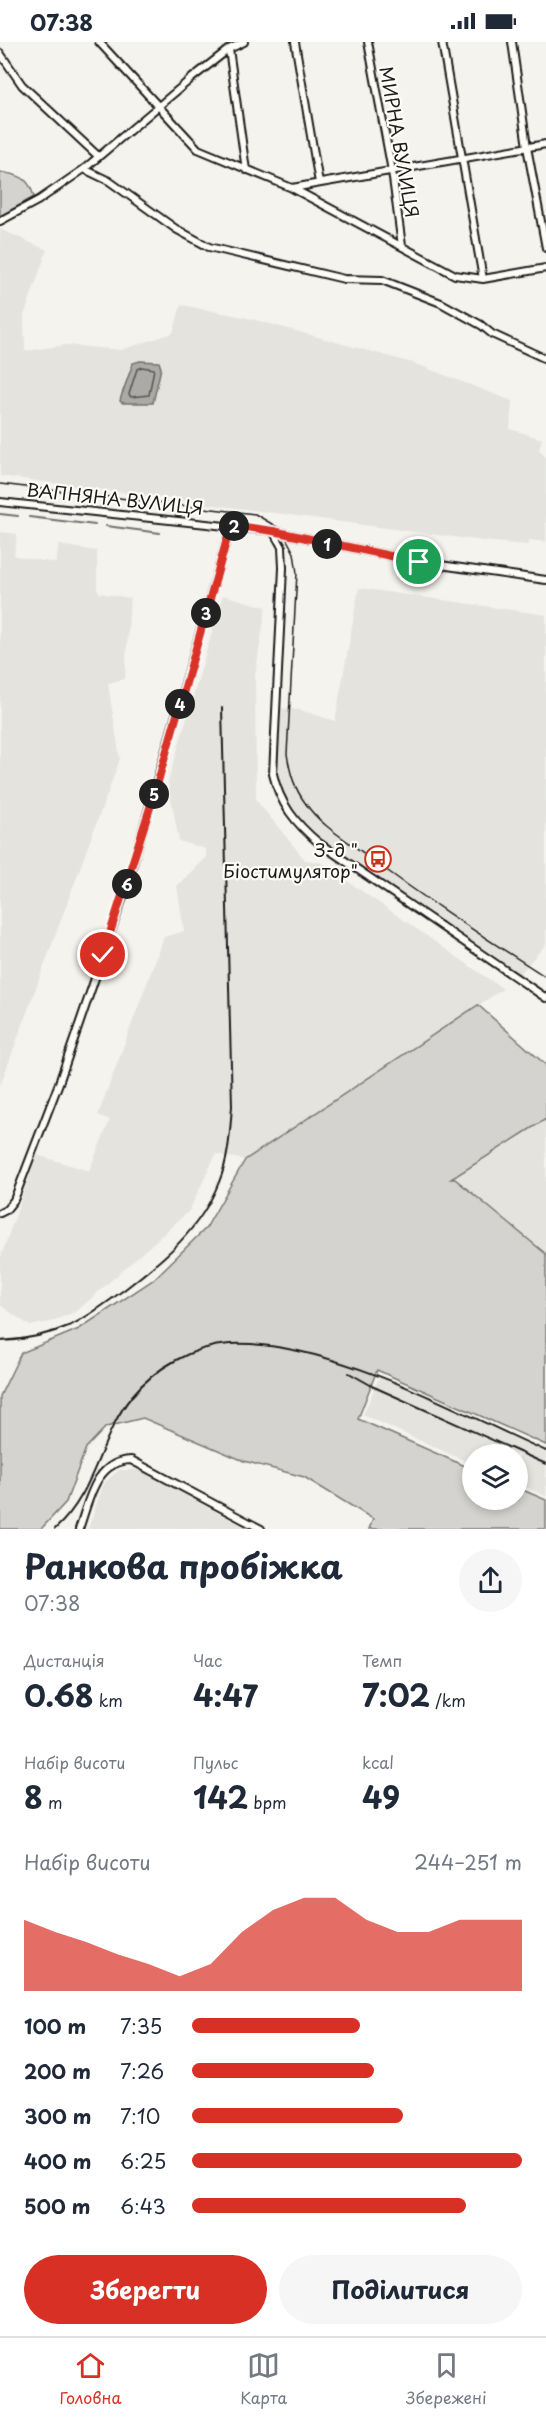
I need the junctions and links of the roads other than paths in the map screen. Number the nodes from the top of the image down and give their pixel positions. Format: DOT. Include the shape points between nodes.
graph roads {
  1 [pos="99,42"];
  2 [pos="243,42"];
  3 [pos="295,42"];
  4 [pos="368,42"];
  5 [pos="442,42"];
  6 [pos="512,42"];
  7 [pos="229,49"];
  8 [pos="0,53"];
  9 [pos="159,107"];
  10 [pos="546,144"];
  11 [pos="527,147"];
  12 [pos="98,156"];
  13 [pos="462,159"];
  14 [pos="84,169"];
  15 [pos="246,170"];
  16 [pos="392,171"];
  17 [pos="319,183"];
  18 [pos="292,188"];
  19 [pos="0,221"];
  20 [pos="402,246"];
  21 [pos="546,248"];
  22 [pos="546,268"];
  23 [pos="483,279"];
  24 [pos="546,359"];
  25 [pos="0,501"];
  26 [pos="231,525"];
  27 [pos="273,531"];
  28 [pos="546,580"];
  29 [pos="546,998"];
  30 [pos="0,1213"];
  31 [pos="78,1529"];
  32 [pos="261,1529"];
  1 -- 9 [label="street"];
  2 -- 7 [label="street"];
  3 -- 17 [label="street"];
  4 -- 16 [label="street, МИРНА ВУЛИЦЯ"];
  5 -- 13 [label="street"];
  6 -- 11 [label="street"];
  7 -- 9 [label="street"];
  7 -- 15 [label="street"];
  8 -- 12 [label="street" via="22,85"];
  9 -- 12 [label="street"];
  9 -- 15 [label="street" via="198,149"];
  10 -- 11 [label="street"];
  11 -- 13 [label="street"];
  11 -- 21 [label="street"];
  12 -- 14 [label="street"];
  13 -- 16 [label="street"];
  13 -- 23 [label="street"];
  14 -- 19 [label="street"];
  14 -- 24 [label="street" via="109,181 176,229 209,247 345,279 382,280 441,303 492,334"];
  15 -- 18 [label="street"];
  16 -- 17 [label="street"];
  16 -- 20 [label="street, МИРНА ВУЛИЦЯ"];
  17 -- 18 [label="street"];
  18 -- 20 [label="street"];
  20 -- 23 [label="street" via="455,275"];
  22 -- 23 [label="street"];
  25 -- 26 [label="street, ВАПНЯНА ВУЛИЦЯ"];
  26 -- 27 [label="street, ВАПНЯНА ВУЛИЦЯ"];
  26 -- 30 [label="street" via="125,891 18,1190 11,1206"];
  27 -- 28 [label="street, ВАПНЯНА ВУЛИЦЯ" via="419,562"];
  27 -- 29 [label="street" via="282,547 283,568 273,774 278,796 301,828 319,843"];
  31 -- 32 [label="street" via="103,1470 121,1460 131,1460"];
}
